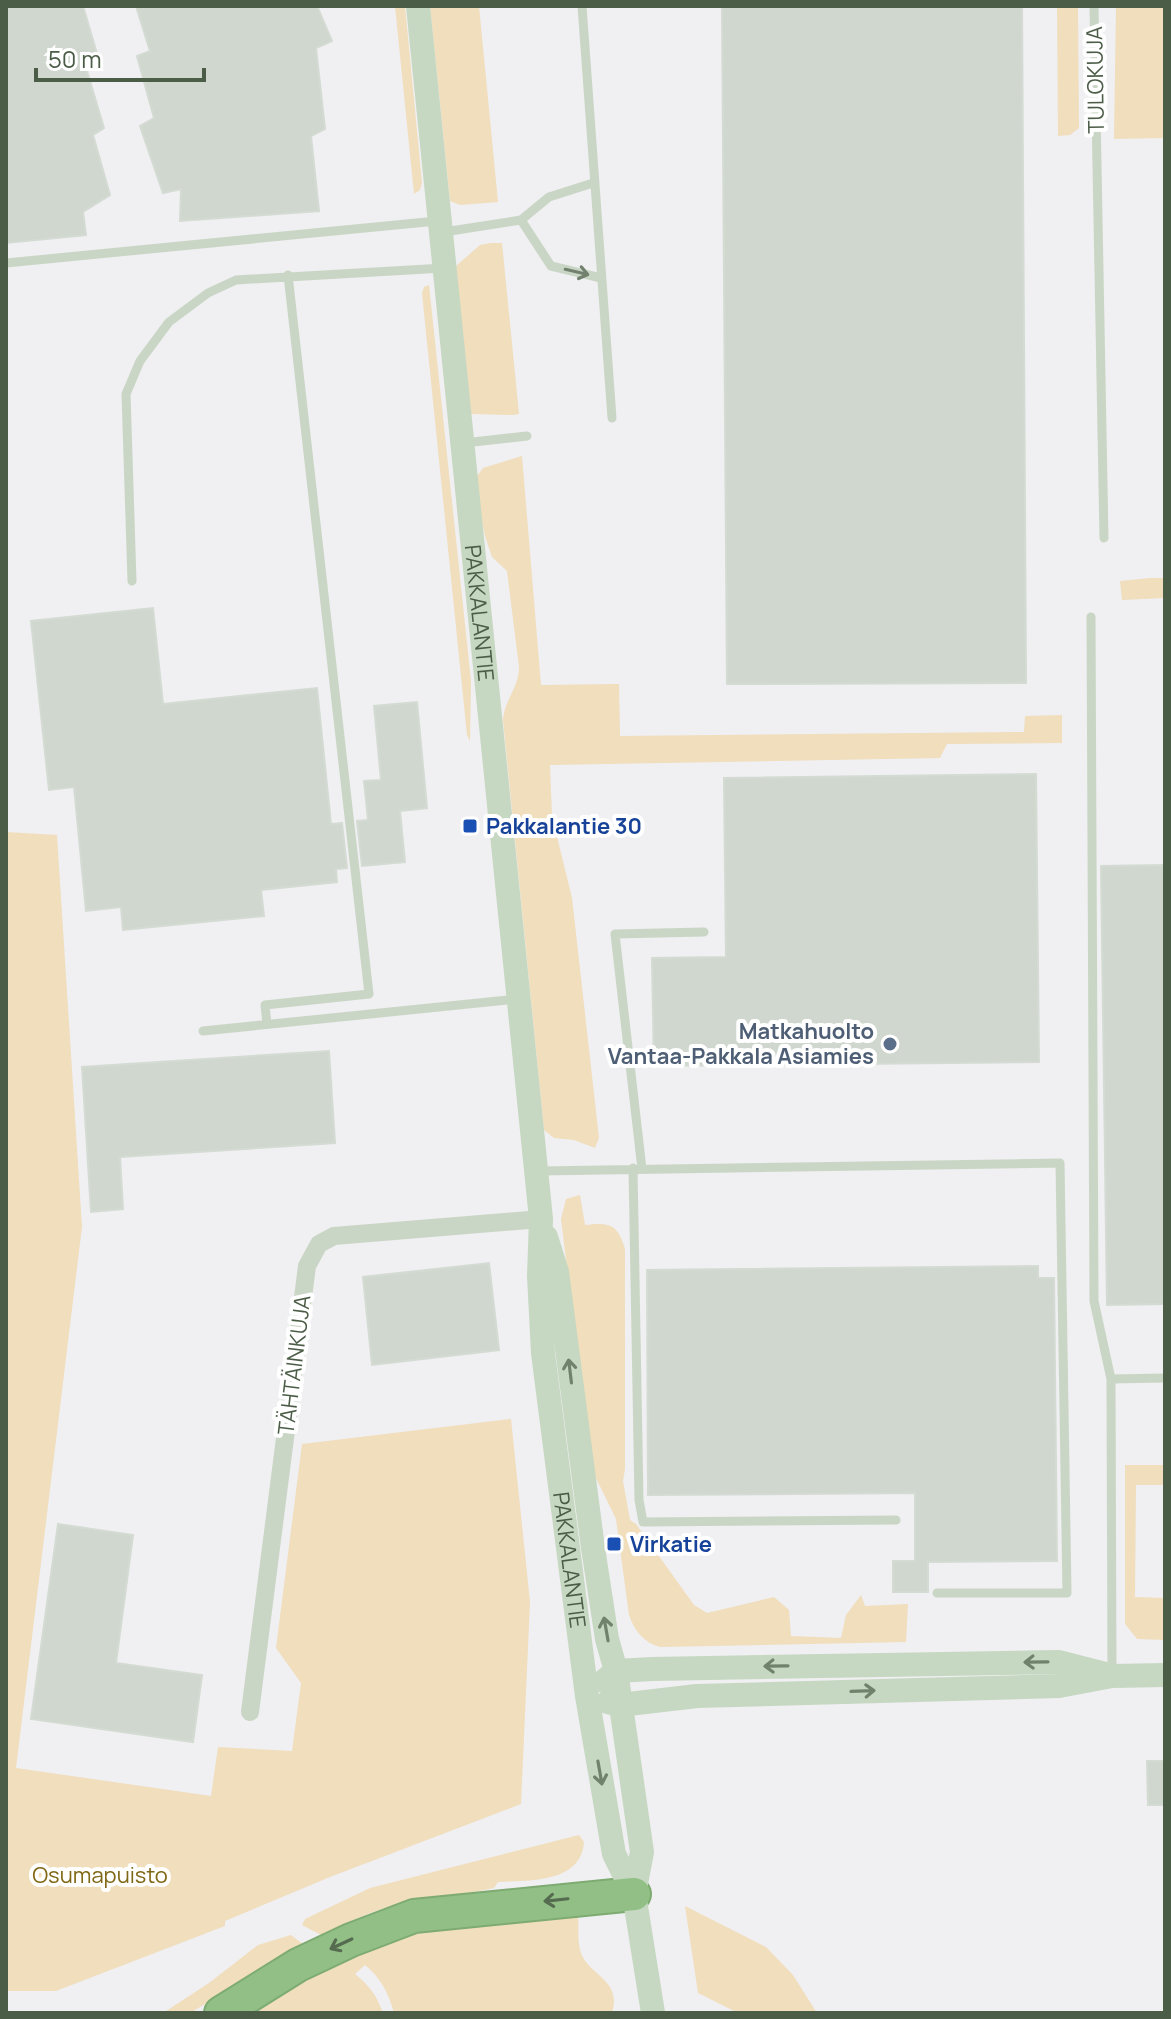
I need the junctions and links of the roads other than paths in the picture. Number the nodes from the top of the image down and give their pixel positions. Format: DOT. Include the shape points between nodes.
graph roads {
  1 [pos="418,6"];
  2 [pos="582,6"];
  3 [pos="1094,6"];
  4 [pos="593,183"];
  5 [pos="521,220"];
  6 [pos="440,226"];
  7 [pos="6,263"];
  8 [pos="444,268"];
  9 [pos="288,275"];
  10 [pos="601,278"];
  11 [pos="612,418"];
  12 [pos="527,436"];
  13 [pos="461,444"];
  14 [pos="1104,538"];
  15 [pos="132,581"];
  16 [pos="1091,617"];
  17 [pos="704,932"];
  18 [pos="518,999"];
  19 [pos="267,1024"];
  20 [pos="203,1031"];
  21 [pos="638,1168"];
  22 [pos="536,1171"];
  23 [pos="541,1219"];
  24 [pos="1165,1378"];
  25 [pos="1111,1379"];
  26 [pos="896,1520"];
  27 [pos="937,1593"];
  28 [pos="616,1671"];
  29 [pos="1165,1675"];
  30 [pos="1112,1676"];
  31 [pos="587,1696"];
  32 [pos="620,1705"];
  33 [pos="250,1712"];
  34 [pos="634,1894"];
  35 [pos="221,2013"];
  36 [pos="653,2013"];
  1 -- 6 [label="main road, PAKKALANTIE"];
  2 -- 4 [label="lane"];
  3 -- 14 [label="lane, TULOKUJA"];
  4 -- 5 [label="lane" via="549,197"];
  4 -- 10 [label="lane"];
  5 -- 6 [label="lane"];
  5 -- 10 [label="lane, one-way" via="551,266"];
  6 -- 7 [label="lane"];
  6 -- 8 [label="main road, PAKKALANTIE"];
  8 -- 9 [label="lane"];
  8 -- 13 [label="main road, PAKKALANTIE"];
  9 -- 15 [label="lane" via="236,280 208,293 169,322 140,361 126,394"];
  9 -- 19 [label="lane" via="369,994 265,1005"];
  10 -- 11 [label="lane"];
  12 -- 13 [label="lane"];
  13 -- 18 [label="main road, PAKKALANTIE"];
  16 -- 25 [label="lane" via="1094,1301"];
  17 -- 21 [label="lane" via="615,934"];
  18 -- 19 [label="lane"];
  18 -- 22 [label="main road, PAKKALANTIE"];
  19 -- 20 [label="lane"];
  21 -- 22 [label="lane"];
  21 -- 26 [label="lane" via="643,1522"];
  21 -- 27 [label="lane" via="1060,1163 1067,1593"];
  22 -- 23 [label="main road, PAKKALANTIE"];
  28 -- 23 [label="main road, PAKKALANTIE, one-way" via="593,1548 557,1272"];
  23 -- 31 [label="main road, PAKKALANTIE" via="543,1353"];
  23 -- 33 [label="street, TÄHTÄINKUJA" via="334,1236 319,1244 307,1266"];
  24 -- 25 [label="lane"];
  25 -- 30 [label="lane"];
  30 -- 28 [label="main road, one-way" via="1058,1662"];
  28 -- 31 [label="main road"];
  28 -- 32 [label="main road, PAKKALANTIE"];
  29 -- 30 [label="main road"];
  32 -- 30 [label="main road, one-way" via="697,1696 1059,1686"];
  31 -- 32 [label="main road"];
  31 -- 34 [label="main road, PAKKALANTIE, one-way" via="614,1854"];
  32 -- 34 [label="main road, PAKKALANTIE" via="642,1852"];
  34 -- 35 [label="highway, one-way" via="414,1916 298,1965"];
  34 -- 36 [label="main road, PAKKALANTIE"];
}
